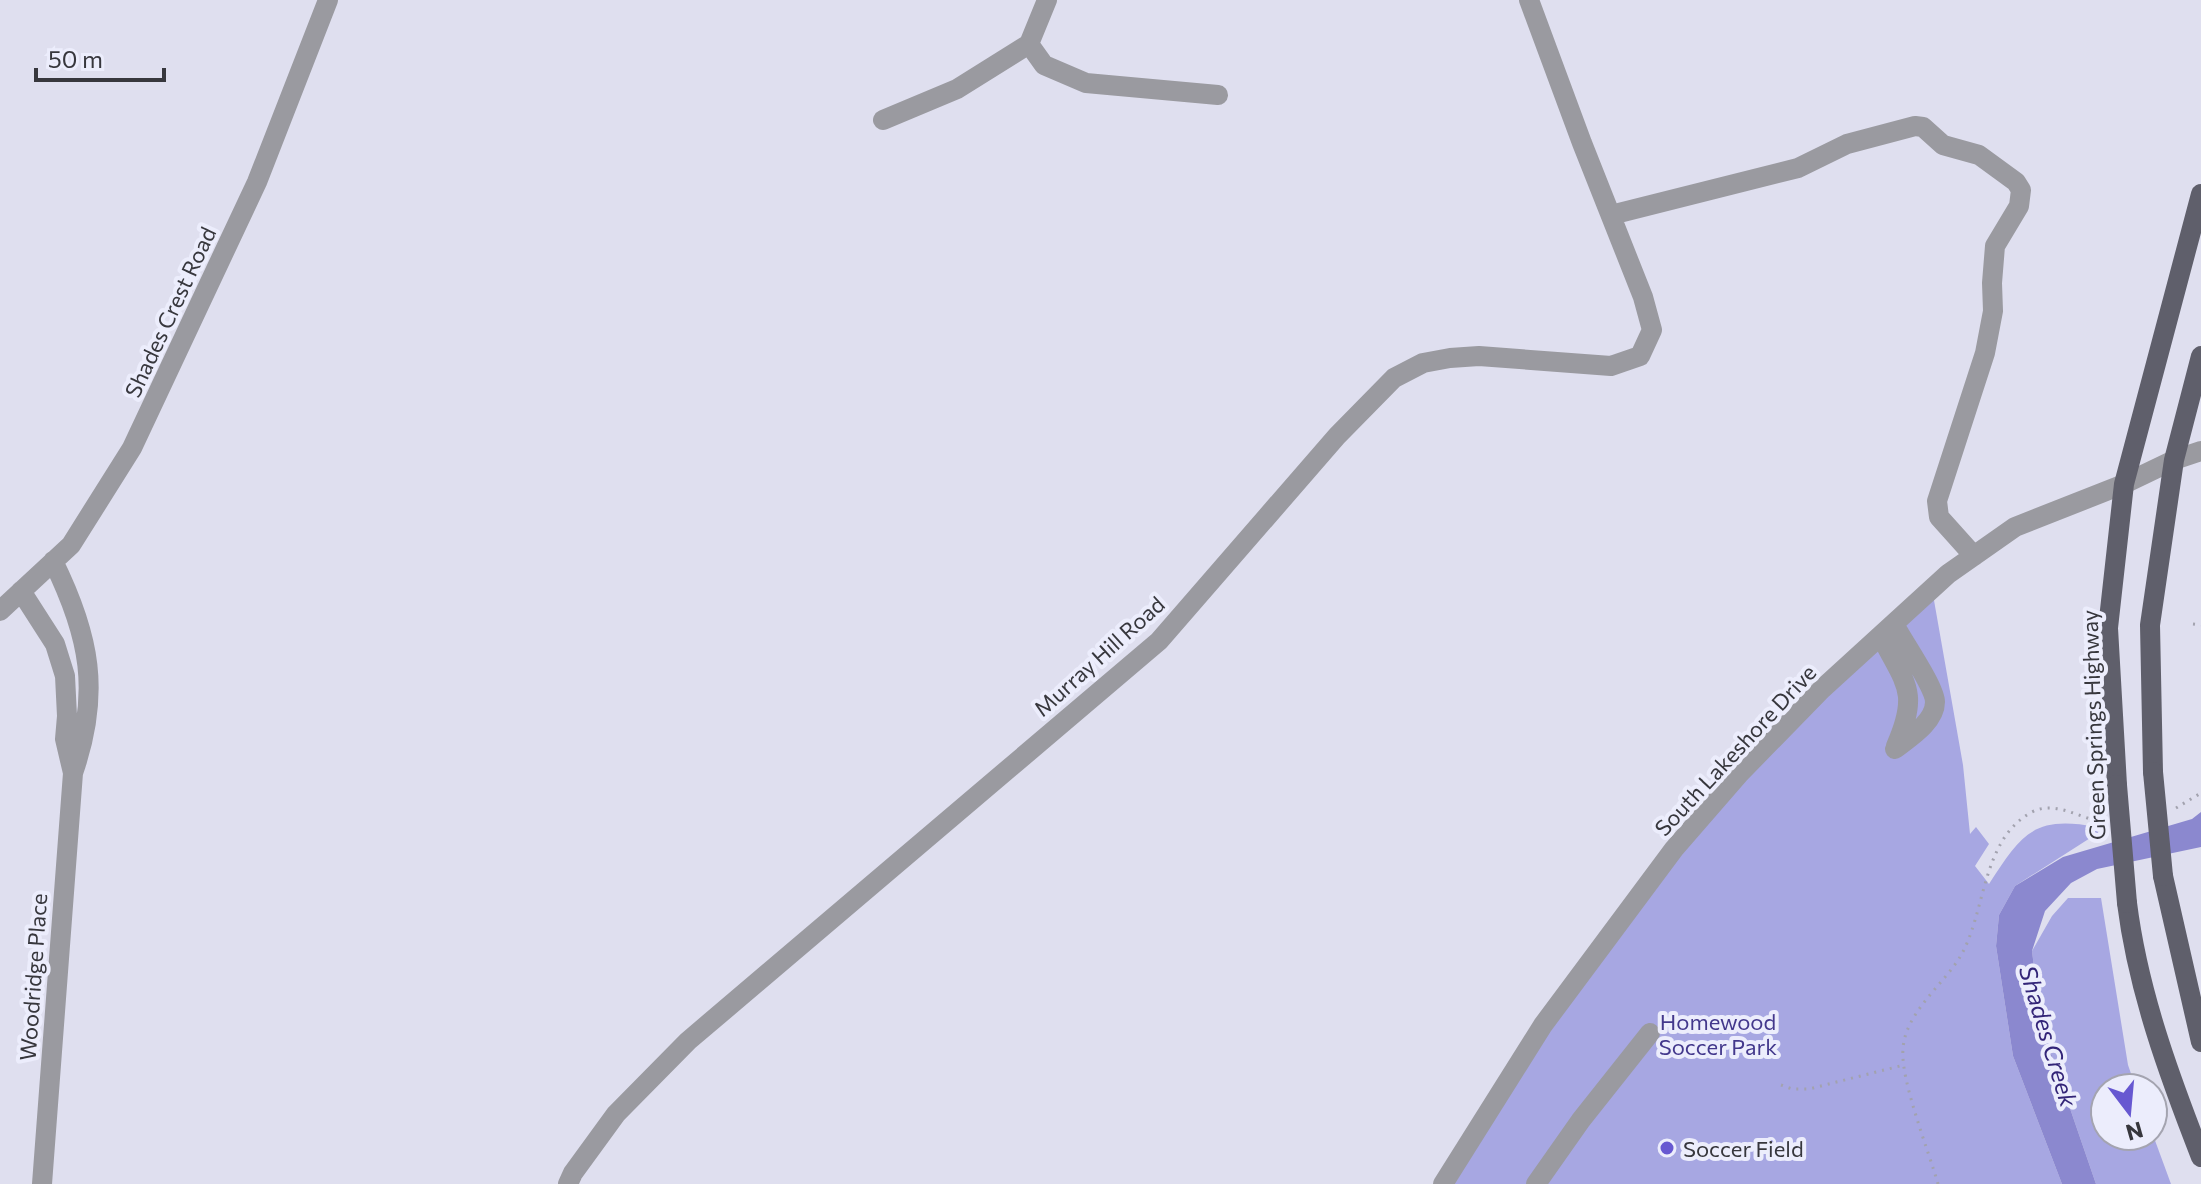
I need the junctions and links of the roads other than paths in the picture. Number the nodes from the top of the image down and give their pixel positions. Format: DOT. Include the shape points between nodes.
graph roads {
  1 [pos="328,0"];
  2 [pos="1047,0"];
  3 [pos="1529,0"];
  4 [pos="1029,44"];
  5 [pos="1218,95"];
  6 [pos="883,120"];
  7 [pos="2201,194"];
  8 [pos="1611,215"];
  9 [pos="2201,356"];
  10 [pos="2201,451"];
  11 [pos="2174,460"];
  12 [pos="2124,484"];
  13 [pos="1974,556"];
  14 [pos="53,561"];
  15 [pos="21,591"];
  16 [pos="0,611"];
  17 [pos="1887,630"];
  18 [pos="73,773"];
  19 [pos="1650,1033"];
  20 [pos="2200,1036"];
  21 [pos="2201,1157"];
  22 [pos="42,1184"];
  23 [pos="568,1184"];
  24 [pos="1443,1184"];
  25 [pos="1536,1184"];
  1 -- 14 [label="street, Shades Crest Road" via="257,182 132,448 71,545"];
  2 -- 4 [label="street"];
  3 -- 8 [label="street, Murray Hill Road"];
  4 -- 5 [label="street" via="1044,65 1086,83"];
  4 -- 6 [label="street" via="957,89"];
  7 -- 12 [label="main road, Green Springs Highway"];
  8 -- 13 [label="street" via="1798,168 1847,144 1915,126 1943,145 1979,155 2016,182 2019,206 1995,246 1993,311 1985,353 1937,501 1939,517"];
  8 -- 23 [label="street, Murray Hill Road" via="1652,330 1640,356 1611,366 1450,358 1423,363 1394,378 1159,641 688,1041 616,1114"];
  9 -- 11 [label="main road"];
  10 -- 11 [label="street, South Lakeshore Drive"];
  11 -- 12 [label="street, South Lakeshore Drive"];
  11 -- 20 [label="main road, bridge" via="2150,625 2153,772 2163,876"];
  12 -- 13 [label="street, South Lakeshore Drive" via="2015,527"];
  12 -- 21 [label="main road, Green Springs Highway, bridge" via="2108,628 2127,903 2159,1049"];
  13 -- 17 [label="street, South Lakeshore Drive"];
  14 -- 15 [label="street, Shades Crest Road"];
  14 -- 18 [label="street, Woodridge Place" via="78,621 89,677 85,739"];
  15 -- 16 [label="street, Shades Crest Road"];
  15 -- 18 [label="street, Woodridge Place" via="55,644 65,676 65,739"];
  17 -- 17 [label="street" via="1910,698 1895,749 1917,733 1935,703 1930,687"];
  17 -- 24 [label="street, South Lakeshore Drive" via="1740,773 1674,849 1543,1025"];
  18 -- 22 [label="street, Woodridge Place"];
  19 -- 25 [label="street"];
}
